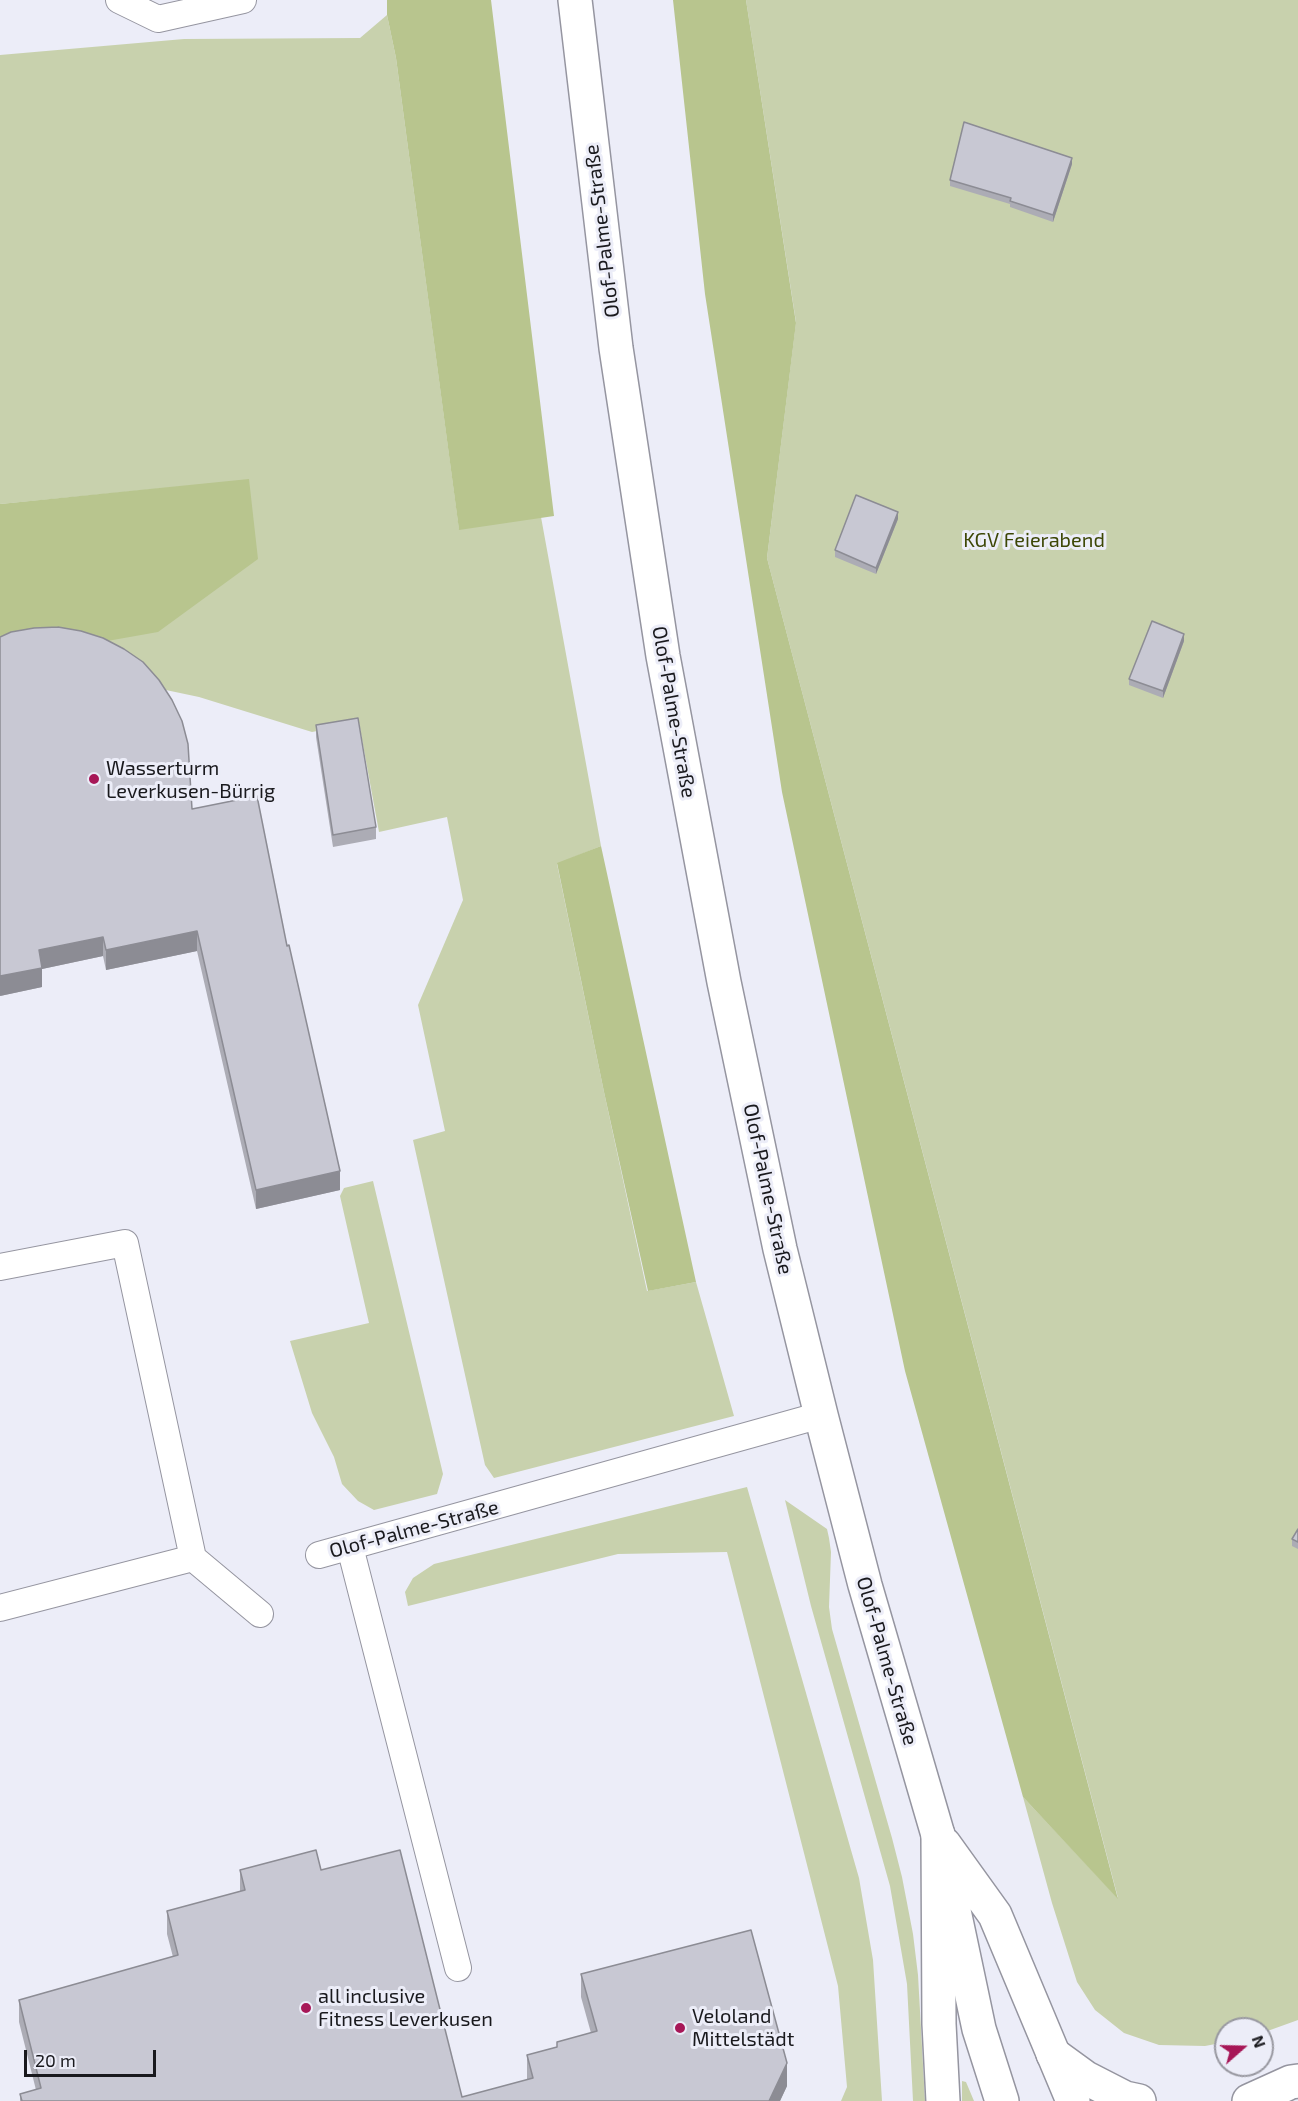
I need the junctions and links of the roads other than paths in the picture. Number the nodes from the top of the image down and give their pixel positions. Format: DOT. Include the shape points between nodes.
graph roads {
  1 [pos="119,0"];
  2 [pos="243,0"];
  3 [pos="575,0"];
  4 [pos="0,1267"];
  5 [pos="821,1415"];
  6 [pos="350,1547"];
  7 [pos="319,1555"];
  8 [pos="193,1558"];
  9 [pos="0,1608"];
  10 [pos="260,1614"];
  11 [pos="938,1835"];
  12 [pos="458,1968"];
  13 [pos="1053,2054"];
  14 [pos="1298,2081"];
  15 [pos="944,2101"];
  16 [pos="1002,2101"];
  17 [pos="1073,2101"];
  18 [pos="1139,2101"];
  19 [pos="1249,2101"];
  1 -- 2 [label="lane" via="158,19"];
  3 -- 5 [label="main road, Olof-Palme-Straße" via="616,348 663,656 724,982 780,1249"];
  4 -- 8 [label="lane" via="125,1243"];
  5 -- 6 [label="lane, Olof-Palme-Straße"];
  5 -- 11 [label="main road, Olof-Palme-Straße" via="865,1585"];
  6 -- 7 [label="lane, Olof-Palme-Straße"];
  6 -- 12 [label="lane"];
  8 -- 9 [label="lane"];
  8 -- 10 [label="lane"];
  11 -- 13 [label="main road, Olof-Palme-Straße" via="995,1915"];
  11 -- 15 [label="main road" via="939,2024"];
  11 -- 16 [label="main road, Olof-Palme-Straße" via="979,2030"];
  13 -- 17 [label="main road, Olof-Palme-Straße"];
  13 -- 18 [label="main road" via="1086,2078"];
  14 -- 19 [label="main road"];
}
